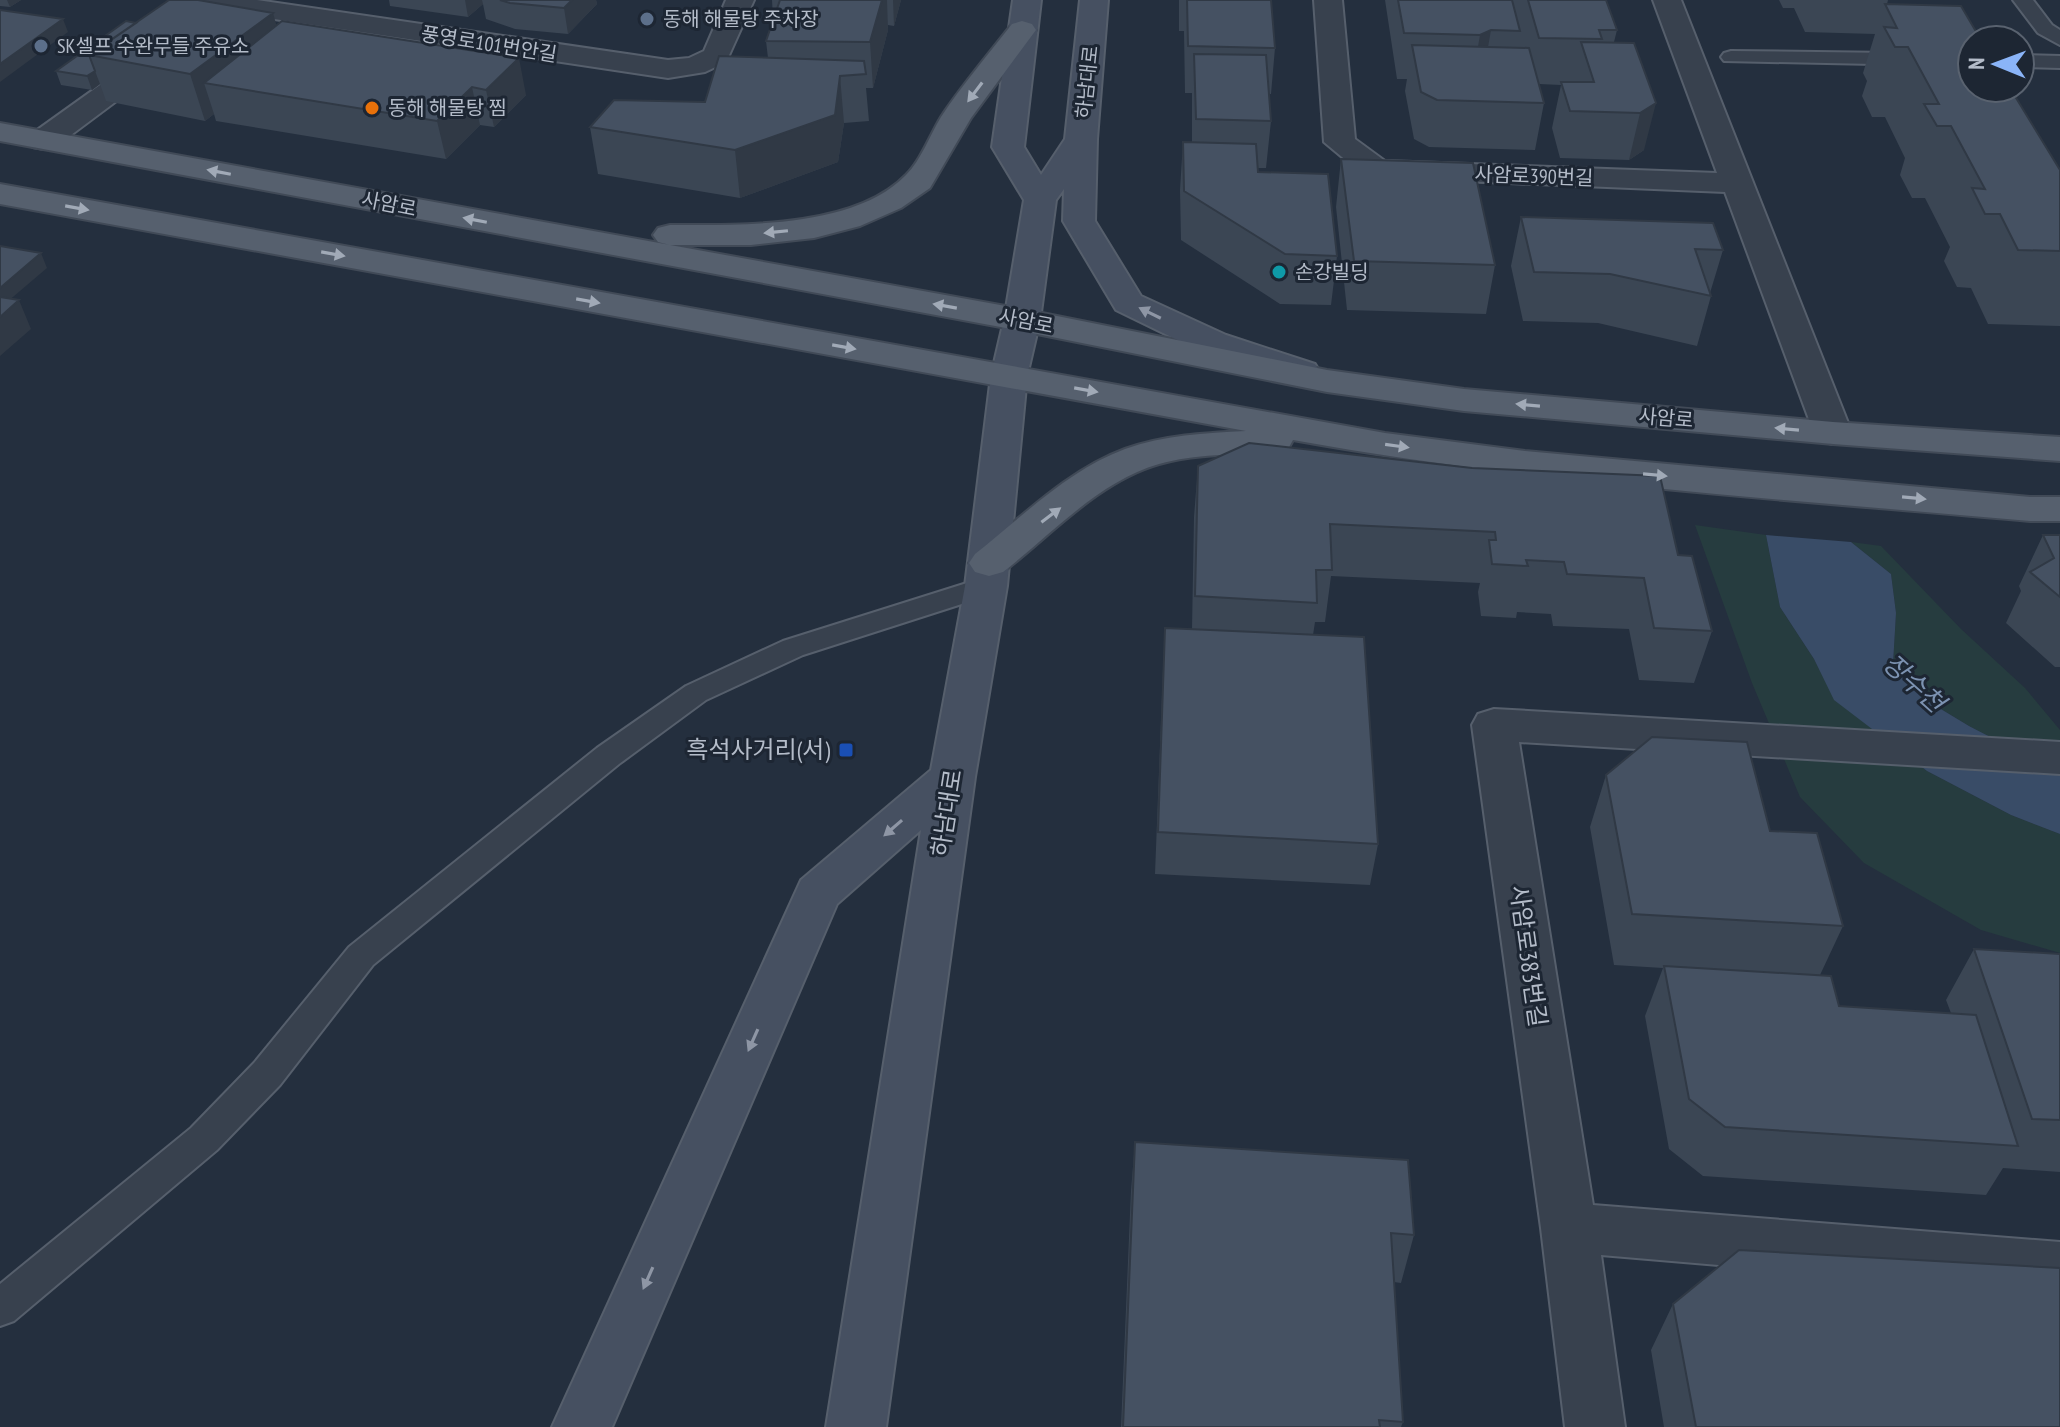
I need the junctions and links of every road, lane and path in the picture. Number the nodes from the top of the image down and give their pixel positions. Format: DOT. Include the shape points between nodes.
graph roads {
  1 [pos="200,0"];
  2 [pos="740,0"];
  3 [pos="1094,0"];
  4 [pos="1328,0"];
  5 [pos="1667,0"];
  6 [pos="2023,0"];
  7 [pos="232,2"];
  8 [pos="1025,15"];
  9 [pos="2060,39"];
  10 [pos="1731,57"];
  11 [pos="1956,60"];
  12 [pos="2036,61"];
  13 [pos="2060,62"];
  14 [pos="0,132"];
  15 [pos="1081,139"];
  16 [pos="44,140"];
  17 [pos="1737,183"];
  18 [pos="0,194"];
  19 [pos="1040,200"];
  20 [pos="551,234"];
  21 [pos="1022,320"];
  22 [pos="1009,376"];
  23 [pos="1327,381"];
  24 [pos="1833,433"];
  25 [pos="1336,436"];
  26 [pos="2060,449"];
  27 [pos="2060,509"];
  28 [pos="987,574"];
  29 [pos="2060,758"];
  30 [pos="952,777"];
  31 [pos="1569,1228"];
  32 [pos="2060,1268"];
  33 [pos="0,1308"];
  34 [pos="582,1427"];
  35 [pos="856,1427"];
  36 [pos="1595,1427"];
  1 -- 7 [label="street, 풍영로101번안길"];
  2 -- 7 [label="street, 풍영로101번안길" via="716,56 695,66 668,69"];
  3 -- 15 [label="main road, 하남대로"];
  4 -- 17 [label="street, 사암로390번길" via="1340,142 1377,170"];
  5 -- 17 [label="street"];
  6 -- 9 [label="lane"];
  7 -- 16 [label="street"];
  8 -- 19 [label="main road" via="1008,147"];
  8 -- 20 [label="main road, one-way" via="919,181 890,201 814,228 751,235"];
  10 -- 11 [label="lane"];
  12 -- 13 [label="lane"];
  14 -- 16 [label="main road, 사암로"];
  15 -- 19 [label="main road, 하남대로"];
  23 -- 15 [label="main road, one-way" via="1213,343 1128,303 1079,221"];
  20 -- 16 [label="main road, 사암로, one-way"];
  17 -- 24 [label="street"];
  18 -- 22 [label="main road, one-way"];
  19 -- 21 [label="main road, 하남대로"];
  21 -- 20 [label="main road, 사암로, one-way"];
  21 -- 22 [label="main road, 하남대로"];
  21 -- 23 [label="main road, 사암로"];
  22 -- 25 [label="main road, one-way"];
  22 -- 28 [label="main road, 하남대로"];
  24 -- 23 [label="main road, 사암로, one-way" via="1464,400"];
  24 -- 26 [label="main road, 사암로"];
  25 -- 27 [label="main road, one-way" via="1525,463"];
  28 -- 25 [label="main road, one-way" via="1097,480 1124,464 1189,448"];
  28 -- 30 [label="main road, 하남대로"];
  28 -- 33 [label="lane" via="793,648 696,693 608,756 361,956 267,1074 204,1139"];
  29 -- 31 [label="street, 사암로383번길" via="1494,725"];
  30 -- 34 [label="main road, one-way" via="818,893"];
  30 -- 35 [label="main road, 하남대로"];
  31 -- 32 [label="street"];
  31 -- 36 [label="street, 사암로383번길"];
}
